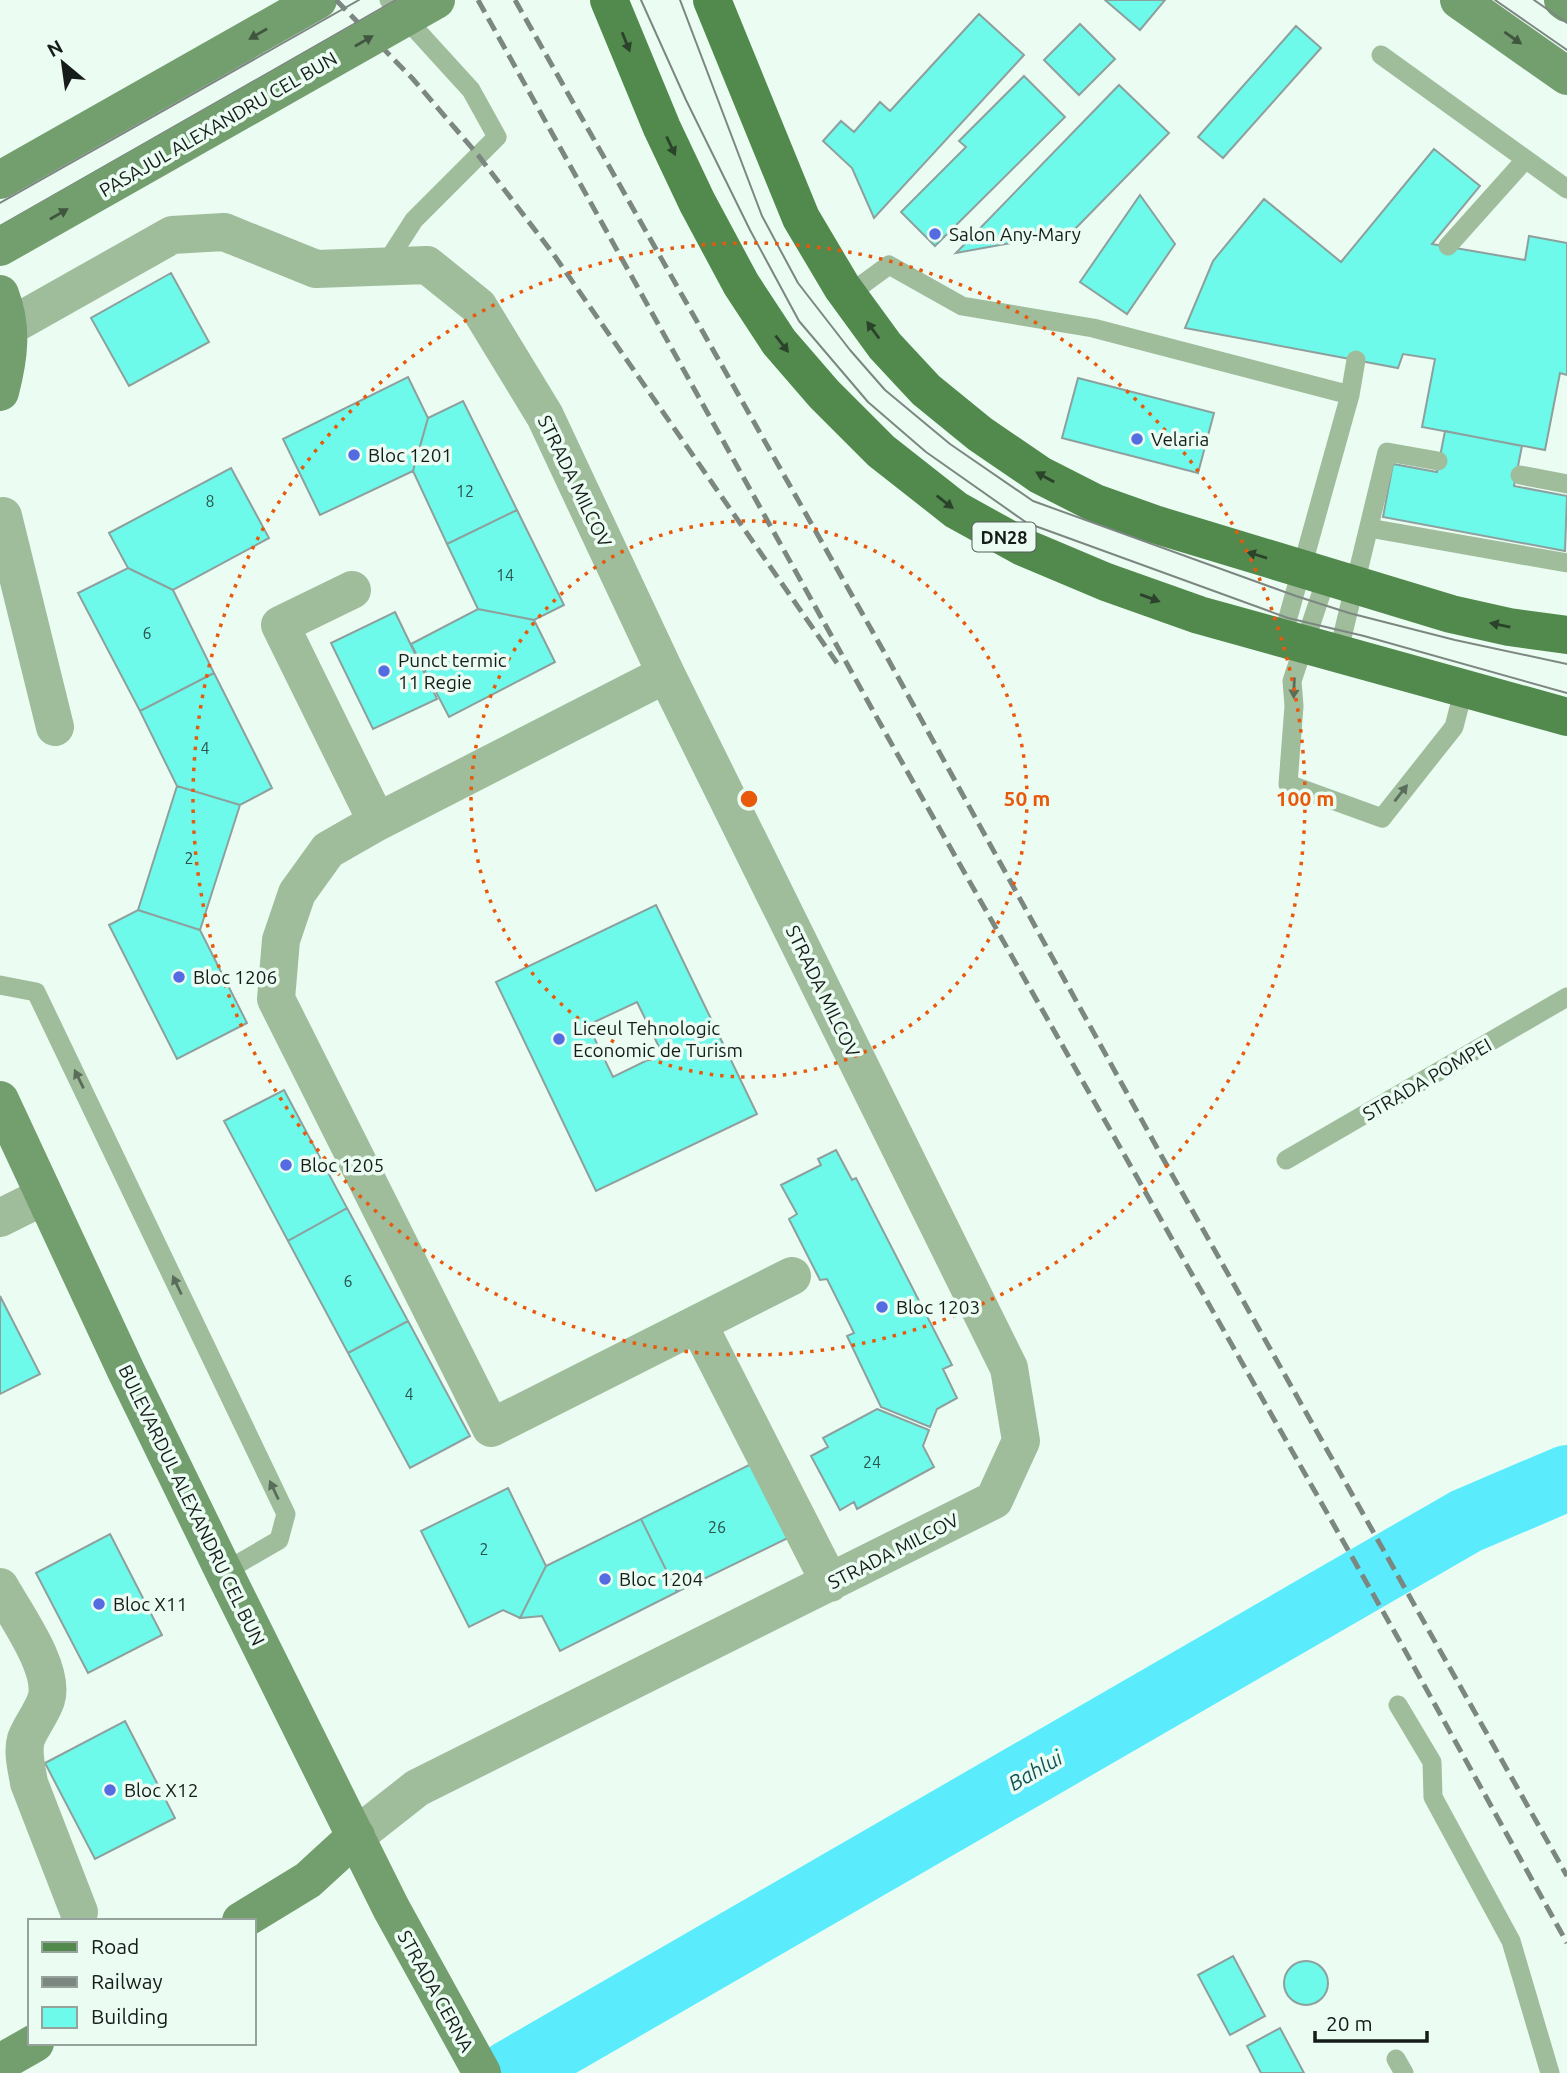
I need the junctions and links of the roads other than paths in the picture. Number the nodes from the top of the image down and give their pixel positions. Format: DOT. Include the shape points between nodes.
graph roads {
  1 [pos="318,0"];
  2 [pos="389,0"];
  3 [pos="436,0"];
  4 [pos="609,0"];
  5 [pos="712,0"];
  6 [pos="1459,0"];
  7 [pos="1381,55"];
  8 [pos="1567,76"];
  9 [pos="1525,160"];
  10 [pos="0,180"];
  11 [pos="1567,189"];
  12 [pos="1448,246"];
  13 [pos="0,247"];
  14 [pos="385,265"];
  15 [pos="848,295"];
  16 [pos="5,311"];
  17 [pos="1356,359"];
  18 [pos="0,392"];
  19 [pos="1350,395"];
  20 [pos="1438,461"];
  21 [pos="1520,474"];
  22 [pos="1567,484"];
  23 [pos="4,516"];
  24 [pos="1369,528"];
  25 [pos="1567,563"];
  26 [pos="1329,576"];
  27 [pos="352,590"];
  28 [pos="1567,635"];
  29 [pos="1308,646"];
  30 [pos="666,674"];
  31 [pos="1464,688"];
  32 [pos="1567,718"];
  33 [pos="55,727"];
  34 [pos="377,822"];
  35 [pos="0,985"];
  36 [pos="1567,998"];
  37 [pos="0,1100"];
  38 [pos="1286,1160"];
  39 [pos="44,1196"];
  40 [pos="0,1219"];
  41 [pos="792,1276"];
  42 [pos="698,1324"];
  43 [pos="224,1572"];
  44 [pos="830,1583"];
  45 [pos="0,1587"];
  46 [pos="1398,1705"];
  47 [pos="356,1836"];
  48 [pos="391,1908"];
  49 [pos="79,1912"];
  50 [pos="244,1919"];
  51 [pos="32,2045"];
  52 [pos="0,2063"];
  53 [pos="482,2073"];
  54 [pos="1550,2073"];
  1 -- 10 [label="street, one-way"];
  2 -- 14 [label="lane" via="471,90 497,137 414,220"];
  13 -- 3 [label="street, PASAJUL ALEXANDRU CEL BUN, one-way, bridge"];
  4 -- 29 [label="main road, DN28, one-way" via="697,202 741,284 779,342 881,451 956,510 1023,547 1199,615"];
  5 -- 15 [label="main road" via="801,218"];
  6 -- 8 [label="street, one-way"];
  7 -- 9 [label="lane"];
  9 -- 11 [label="lane"];
  9 -- 12 [label="lane"];
  14 -- 16 [label="street, STRADA MILCOV" via="316,269 224,232 173,235"];
  14 -- 30 [label="street, STRADA MILCOV" via="427,265 478,306 545,416"];
  15 -- 19 [label="lane" via="888,265 962,306 1093,328"];
  26 -- 15 [label="main road, one-way" via="1154,524 1095,503 1040,475 926,390 885,346"];
  16 -- 18 [label="street" via="9,357"];
  17 -- 19 [label="lane"];
  19 -- 26 [label="lane"];
  20 -- 24 [label="lane" via="1387,452"];
  21 -- 22 [label="lane"];
  23 -- 33 [label="street"];
  24 -- 25 [label="lane"];
  24 -- 26 [label="lane"];
  28 -- 26 [label="main road, one-way" via="1451,614"];
  26 -- 29 [label="lane"];
  26 -- 29 [label="lane"];
  27 -- 34 [label="street" via="280,625"];
  29 -- 31 [label="main road, DN28"];
  29 -- 31 [label="lane, one-way" via="1292,681 1288,784 1382,818 1454,727"];
  30 -- 34 [label="street"];
  30 -- 44 [label="street, STRADA MILCOV" via="1009,1368 1021,1441 994,1500"];
  31 -- 32 [label="main road, DN28"];
  34 -- 42 [label="street" via="328,850 296,893 281,940 275,999 491,1428"];
  43 -- 35 [label="lane, one-way" via="279,1540 286,1514 36,992"];
  36 -- 38 [label="lane, STRADA POMPEI"];
  37 -- 39 [label="street, BULEVARDUL ALEXANDRU CEL BUN"];
  39 -- 40 [label="street"];
  39 -- 43 [label="street, BULEVARDUL ALEXANDRU CEL BUN"];
  41 -- 42 [label="street"];
  42 -- 44 [label="street"];
  43 -- 47 [label="street, BULEVARDUL ALEXANDRU CEL BUN"];
  44 -- 47 [label="street, STRADA MILCOV" via="417,1788"];
  45 -- 49 [label="street" via="47,1678 47,1699 26,1741 25,1760 29,1783"];
  46 -- 54 [label="lane" via="1432,1762 1433,1797 1511,1941"];
  47 -- 48 [label="street, BULEVARDUL ALEXANDRU CEL BUN"];
  47 -- 50 [label="street" via="308,1880"];
  48 -- 53 [label="street, STRADA CERNA"];
  51 -- 52 [label="street"];
}
